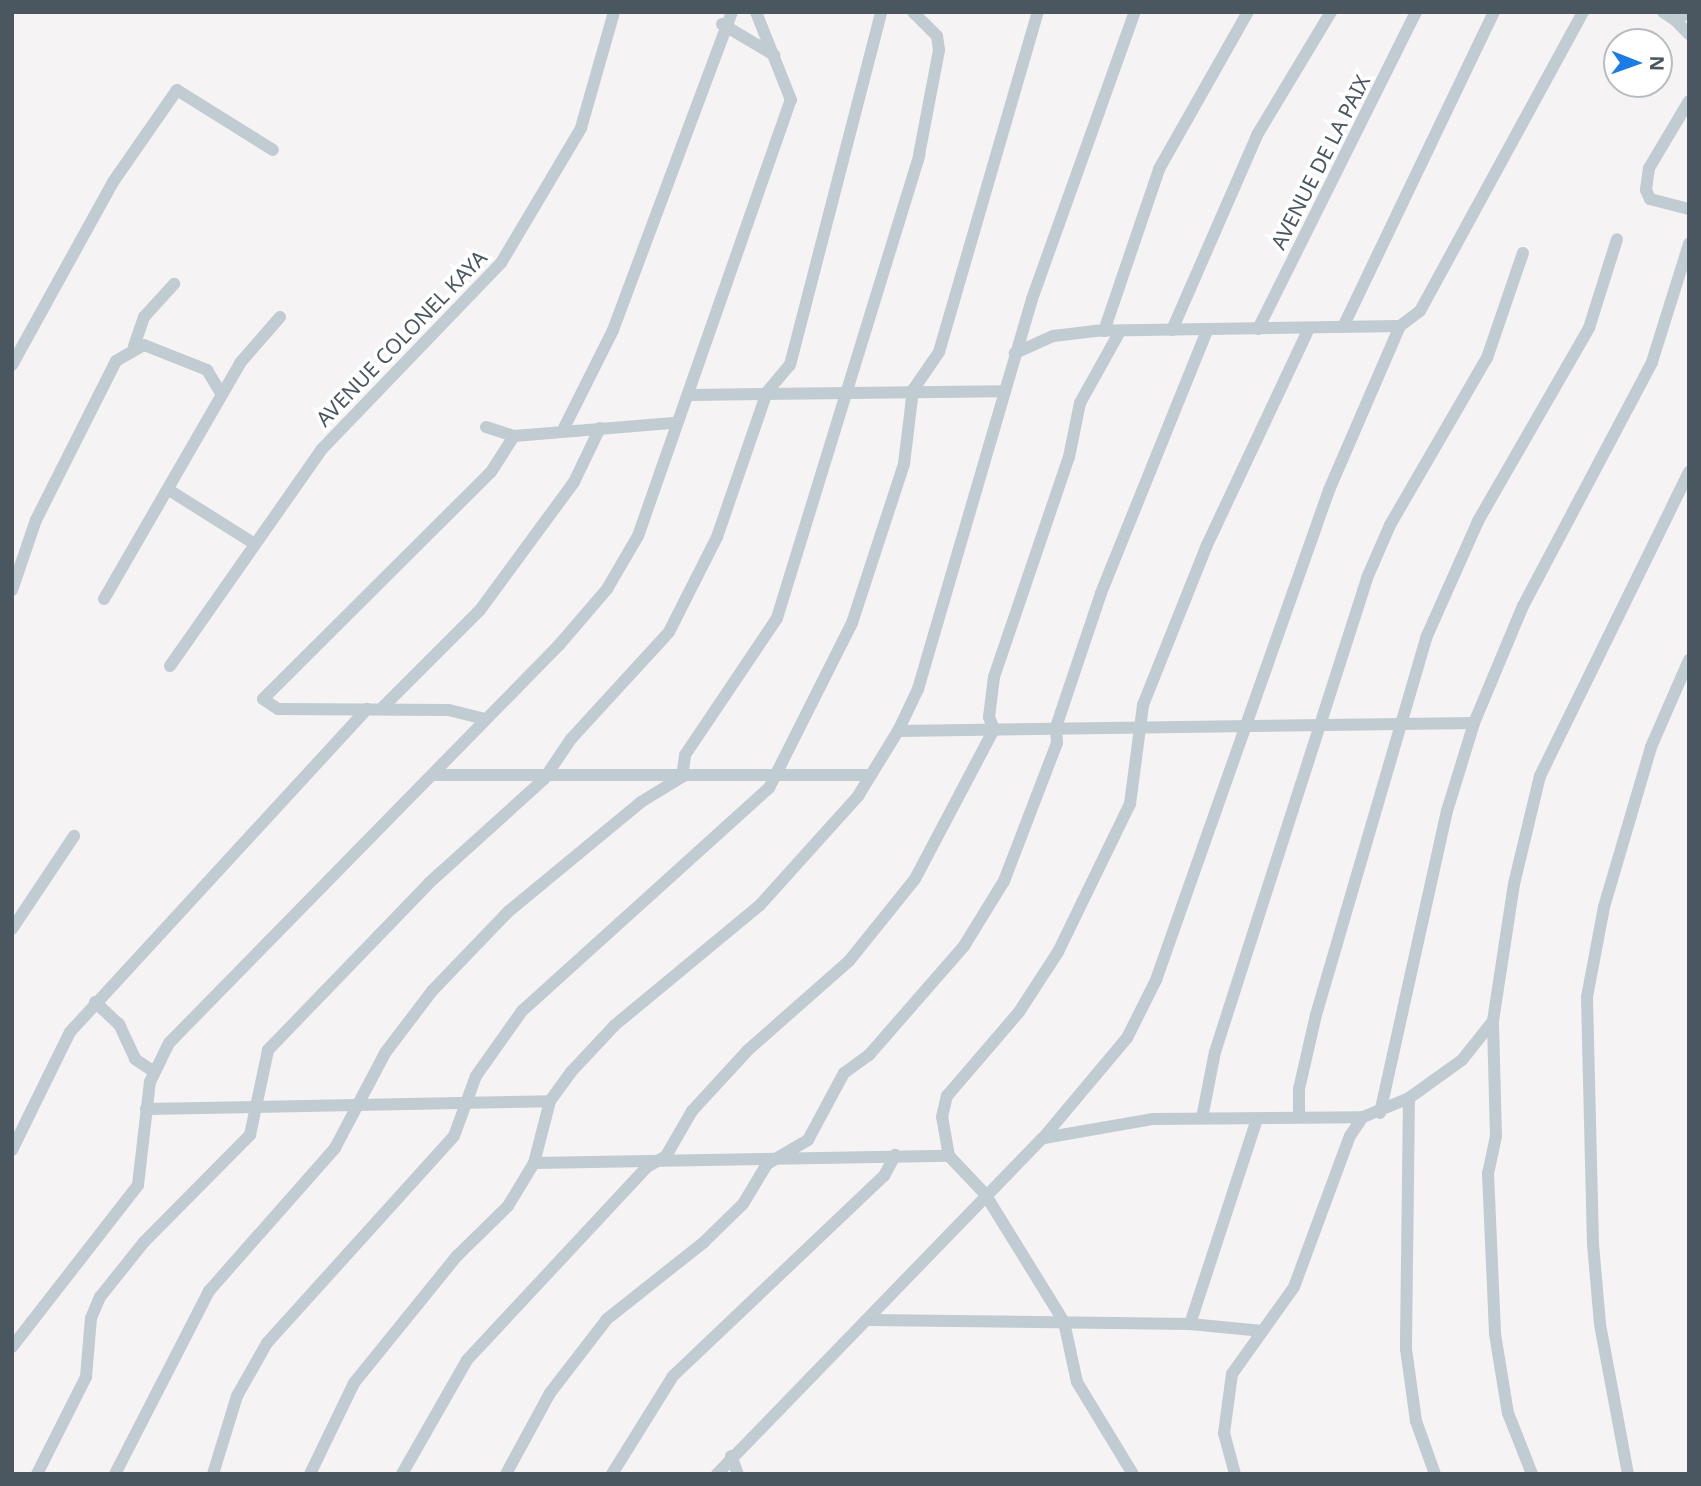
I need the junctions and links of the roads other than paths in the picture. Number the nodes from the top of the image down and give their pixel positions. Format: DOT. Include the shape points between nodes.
graph roads {
  1 [pos="614,12"];
  2 [pos="732,12"];
  3 [pos="757,12"];
  4 [pos="881,12"];
  5 [pos="914,12"];
  6 [pos="1038,12"];
  7 [pos="1135,12"];
  8 [pos="1248,12"];
  9 [pos="1331,12"];
  10 [pos="1416,12"];
  11 [pos="1494,12"];
  12 [pos="1583,12"];
  13 [pos="1663,12"];
  14 [pos="1689,12"];
  15 [pos="1675,20"];
  16 [pos="722,24"];
  17 [pos="1689,34"];
  18 [pos="774,55"];
  19 [pos="1689,101"];
  20 [pos="273,150"];
  21 [pos="1689,209"];
  22 [pos="1617,239"];
  23 [pos="1689,244"];
  24 [pos="1523,253"];
  25 [pos="1685,259"];
  26 [pos="174,284"];
  27 [pos="280,317"];
  28 [pos="1400,326"];
  29 [pos="1343,327"];
  30 [pos="1309,328"];
  31 [pos="1258,329"];
  32 [pos="1172,330"];
  33 [pos="1207,330"];
  34 [pos="1104,331"];
  35 [pos="1120,331"];
  36 [pos="134,346"];
  37 [pos="1015,353"];
  38 [pos="12,365"];
  39 [pos="851,389"];
  40 [pos="913,390"];
  41 [pos="1002,391"];
  42 [pos="766,392"];
  43 [pos="221,393"];
  44 [pos="689,395"];
  45 [pos="673,423"];
  46 [pos="486,427"];
  47 [pos="600,428"];
  48 [pos="563,430"];
  49 [pos="514,436"];
  50 [pos="1689,472"];
  51 [pos="169,490"];
  52 [pos="253,543"];
  53 [pos="12,590"];
  54 [pos="104,599"];
  55 [pos="1689,660"];
  56 [pos="170,666"];
  57 [pos="367,709"];
  58 [pos="382,709"];
  59 [pos="485,719"];
  60 [pos="1405,722"];
  61 [pos="1474,723"];
  62 [pos="1140,725"];
  63 [pos="1245,726"];
  64 [pos="1324,726"];
  65 [pos="1056,727"];
  66 [pos="994,729"];
  67 [pos="898,732"];
  68 [pos="434,775"];
  69 [pos="868,775"];
  70 [pos="682,777"];
  71 [pos="771,777"];
  72 [pos="544,779"];
  73 [pos="74,836"];
  74 [pos="12,929"];
  75 [pos="94,1002"];
  76 [pos="1493,1021"];
  77 [pos="153,1071"];
  78 [pos="1409,1098"];
  79 [pos="550,1101"];
  80 [pos="467,1102"];
  81 [pos="360,1105"];
  82 [pos="257,1106"];
  83 [pos="146,1109"];
  84 [pos="1380,1113"];
  85 [pos="1363,1117"];
  86 [pos="1202,1118"];
  87 [pos="1299,1118"];
  88 [pos="1257,1119"];
  89 [pos="1043,1138"];
  90 [pos="12,1150"];
  91 [pos="895,1155"];
  92 [pos="666,1156"];
  93 [pos="948,1156"];
  94 [pos="787,1157"];
  95 [pos="534,1163"];
  96 [pos="985,1194"];
  97 [pos="870,1320"];
  98 [pos="1064,1322"];
  99 [pos="1190,1324"];
  100 [pos="1264,1331"];
  101 [pos="12,1347"];
  102 [pos="731,1456"];
  103 [pos="37,1474"];
  104 [pos="115,1474"];
  105 [pos="213,1474"];
  106 [pos="310,1474"];
  107 [pos="402,1474"];
  108 [pos="506,1474"];
  109 [pos="612,1474"];
  110 [pos="717,1474"];
  111 [pos="738,1474"];
  112 [pos="1133,1474"];
  113 [pos="1236,1474"];
  114 [pos="1435,1474"];
  115 [pos="1532,1474"];
  116 [pos="1628,1474"];
  1 -- 52 [label="street, AVENUE COLONEL KAYA" via="581,128 501,263 321,450"];
  2 -- 16 [label="street"];
  3 -- 18 [label="street"];
  4 -- 42 [label="street" via="790,365"];
  5 -- 39 [label="street" via="937,36 939,50 919,155"];
  6 -- 40 [label="street" via="939,352"];
  7 -- 37 [label="street"];
  8 -- 34 [label="street" via="1159,169"];
  9 -- 32 [label="street" via="1257,135"];
  10 -- 31 [label="street, AVENUE DE LA PAIX"];
  11 -- 29 [label="street"];
  12 -- 28 [label="street" via="1420,310"];
  13 -- 15 [label="street"];
  14 -- 15 [label="street"];
  15 -- 17 [label="street"];
  16 -- 18 [label="street"];
  16 -- 48 [label="street" via="613,330"];
  18 -- 44 [label="street" via="791,100"];
  19 -- 21 [label="street" via="1649,168 1646,190 1650,199"];
  20 -- 38 [label="street" via="177,90 113,182"];
  22 -- 60 [label="street" via="1589,328 1464,548 1426,638"];
  23 -- 25 [label="street"];
  24 -- 64 [label="street" via="1487,358 1390,525 1367,578"];
  25 -- 61 [label="street" via="1651,362 1523,606"];
  26 -- 36 [label="street" via="144,317"];
  27 -- 43 [label="street"];
  28 -- 29 [label="street"];
  28 -- 63 [label="street" via="1329,490"];
  29 -- 30 [label="street"];
  30 -- 31 [label="street"];
  30 -- 62 [label="street" via="1207,545"];
  31 -- 33 [label="street"];
  32 -- 33 [label="street"];
  32 -- 35 [label="street"];
  33 -- 65 [label="street" via="1101,593"];
  34 -- 35 [label="street"];
  34 -- 37 [label="street" via="1054,336"];
  35 -- 66 [label="street" via="1080,403 1069,457 994,677 989,717"];
  36 -- 43 [label="street" via="194,363 212,374"];
  36 -- 53 [label="street" via="102,380 36,520"];
  37 -- 41 [label="street"];
  39 -- 40 [label="street"];
  39 -- 42 [label="street"];
  39 -- 70 [label="street" via="777,618 685,755"];
  40 -- 41 [label="street"];
  40 -- 71 [label="street" via="904,464 852,623"];
  41 -- 67 [label="street" via="918,689"];
  42 -- 44 [label="street"];
  42 -- 72 [label="street" via="717,537 669,632 571,739"];
  43 -- 51 [label="street"];
  44 -- 45 [label="street"];
  45 -- 47 [label="street"];
  45 -- 59 [label="street" via="650,508 607,589"];
  46 -- 49 [label="street"];
  47 -- 48 [label="street"];
  47 -- 58 [label="street" via="575,482 488,600"];
  48 -- 49 [label="street"];
  49 -- 57 [label="street" via="491,472 264,699 278,709"];
  50 -- 76 [label="street" via="1540,776"];
  51 -- 52 [label="street"];
  51 -- 54 [label="street"];
  52 -- 56 [label="street, AVENUE COLONEL KAYA"];
  55 -- 116 [label="street" via="1647,761 1604,906 1587,997 1595,1270"];
  57 -- 58 [label="street"];
  57 -- 75 [label="street"];
  58 -- 59 [label="street" via="448,710"];
  59 -- 68 [label="street"];
  60 -- 61 [label="street"];
  60 -- 64 [label="street"];
  60 -- 87 [label="street" via="1360,849 1304,1063"];
  61 -- 84 [label="street" via="1447,811"];
  62 -- 63 [label="street"];
  62 -- 65 [label="street"];
  62 -- 93 [label="street" via="1129,804 1058,951 1019,1012 947,1096 942,1117"];
  63 -- 64 [label="street"];
  63 -- 89 [label="street" via="1156,980 1127,1038"];
  64 -- 86 [label="street" via="1215,1052"];
  65 -- 66 [label="street"];
  65 -- 94 [label="street" via="1057,743 1022,838 977,924 869,1055 844,1073 819,1125"];
  66 -- 67 [label="street"];
  66 -- 92 [label="street" via="898,904 849,961 748,1050 692,1111"];
  67 -- 69 [label="street"];
  68 -- 72 [label="street"];
  68 -- 77 [label="street" via="244,963 170,1043"];
  69 -- 71 [label="street"];
  69 -- 79 [label="street" via="833,825 760,905 615,1025"];
  70 -- 71 [label="street"];
  70 -- 72 [label="street"];
  70 -- 81 [label="street" via="641,802 469,947 385,1053"];
  71 -- 80 [label="street" via="769,788 522,1011 476,1076"];
  72 -- 82 [label="street" via="429,883 285,1030 260,1067"];
  73 -- 74 [label="street"];
  75 -- 77 [label="street" via="119,1024 135,1059"];
  75 -- 90 [label="street" via="70,1032"];
  76 -- 78 [label="street" via="1462,1060"];
  76 -- 115 [label="street" via="1496,1136 1488,1173 1494,1334 1508,1413"];
  77 -- 83 [label="street"];
  78 -- 84 [label="street"];
  78 -- 114 [label="street" via="1406,1349 1419,1432"];
  79 -- 80 [label="street"];
  79 -- 95 [label="street"];
  80 -- 81 [label="street"];
  80 -- 105 [label="street" via="454,1136 267,1343 237,1395"];
  81 -- 82 [label="street"];
  81 -- 104 [label="street" via="335,1148 209,1291"];
  82 -- 83 [label="street"];
  82 -- 103 [label="street" via="250,1135 232,1158 144,1242 100,1297 91,1318 86,1377"];
  83 -- 101 [label="street" via="138,1185"];
  84 -- 85 [label="street"];
  85 -- 87 [label="street"];
  85 -- 100 [label="street" via="1337,1162 1294,1287"];
  86 -- 88 [label="street"];
  86 -- 89 [label="street" via="1101,1124"];
  87 -- 88 [label="street"];
  88 -- 99 [label="street"];
  89 -- 96 [label="street"];
  91 -- 93 [label="street"];
  91 -- 94 [label="street"];
  91 -- 109 [label="street" via="884,1176 673,1376"];
  92 -- 94 [label="street"];
  92 -- 95 [label="street"];
  92 -- 107 [label="street" via="647,1167 467,1360"];
  93 -- 96 [label="street"];
  94 -- 108 [label="street" via="767,1164 743,1204 704,1242 607,1319 550,1393"];
  95 -- 106 [label="street" via="509,1206 457,1256 354,1383"];
  96 -- 97 [label="street"];
  96 -- 98 [label="street"];
  97 -- 98 [label="street"];
  97 -- 102 [label="street"];
  98 -- 99 [label="street"];
  98 -- 112 [label="street" via="1077,1381"];
  99 -- 100 [label="street"];
  100 -- 113 [label="street" via="1232,1374 1226,1403 1224,1433"];
  102 -- 110 [label="street"];
  102 -- 111 [label="street"];
}
